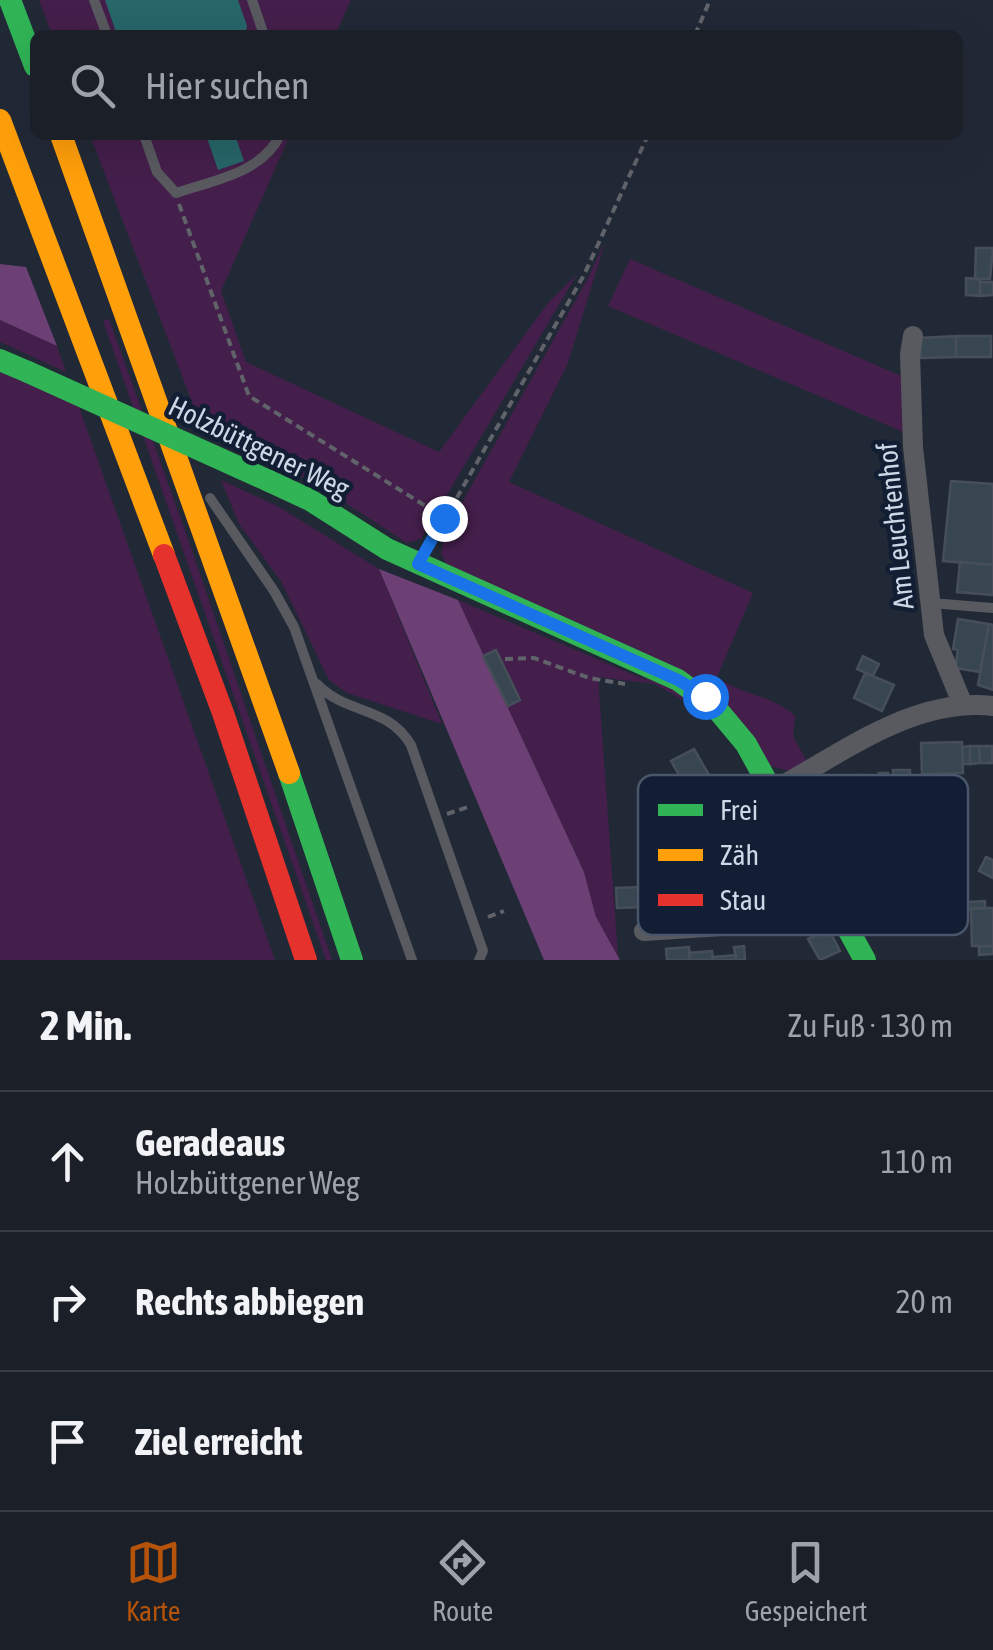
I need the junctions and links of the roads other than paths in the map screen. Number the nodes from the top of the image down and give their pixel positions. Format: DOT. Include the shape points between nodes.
graph roads {
  1 [pos="10,0"];
  2 [pos="94,0"];
  3 [pos="252,0"];
  4 [pos="105,30"];
  5 [pos="262,30"];
  6 [pos="30,53"];
  7 [pos="0,120"];
  8 [pos="63,140"];
  9 [pos="146,140"];
  10 [pos="278,140"];
  11 [pos="913,336"];
  12 [pos="0,360"];
  13 [pos="165,419"];
  14 [pos="198,477"];
  15 [pos="206,492"];
  16 [pos="930,603"];
  17 [pos="993,608"];
  18 [pos="314,681"];
  19 [pos="963,705"];
  20 [pos="993,706"];
  21 [pos="763,775"];
  22 [pos="801,775"];
  23 [pos="851,935"];
  24 [pos="306,960"];
  25 [pos="352,960"];
  26 [pos="412,960"];
  27 [pos="479,960"];
  28 [pos="865,960"];
  1 -- 6 [label="main road"];
  2 -- 4 [label="lane"];
  3 -- 5 [label="lane"];
  7 -- 24 [label="main road" via="223,714"];
  8 -- 13 [label="main road"];
  9 -- 10 [label="lane" via="157,172 176,193 259,164"];
  11 -- 16 [label="street, Am Leuchtenhof" via="913,446"];
  12 -- 21 [label="main road, Holzbüttgener Weg, bridge" via="310,500 418,564 678,680 728,718"];
  13 -- 14 [label="lane"];
  13 -- 25 [label="main road"];
  15 -- 18 [label="lane" via="285,609"];
  16 -- 17 [label="lane"];
  16 -- 19 [label="street, Am Leuchtenhof" via="934,635"];
  18 -- 26 [label="lane"];
  18 -- 27 [label="lane" via="340,702 385,717 405,734 483,952"];
  19 -- 20 [label="street"];
  19 -- 22 [label="street" via="906,718"];
  23 -- 28 [label="main road, Holzbüttgener Weg"];
}
